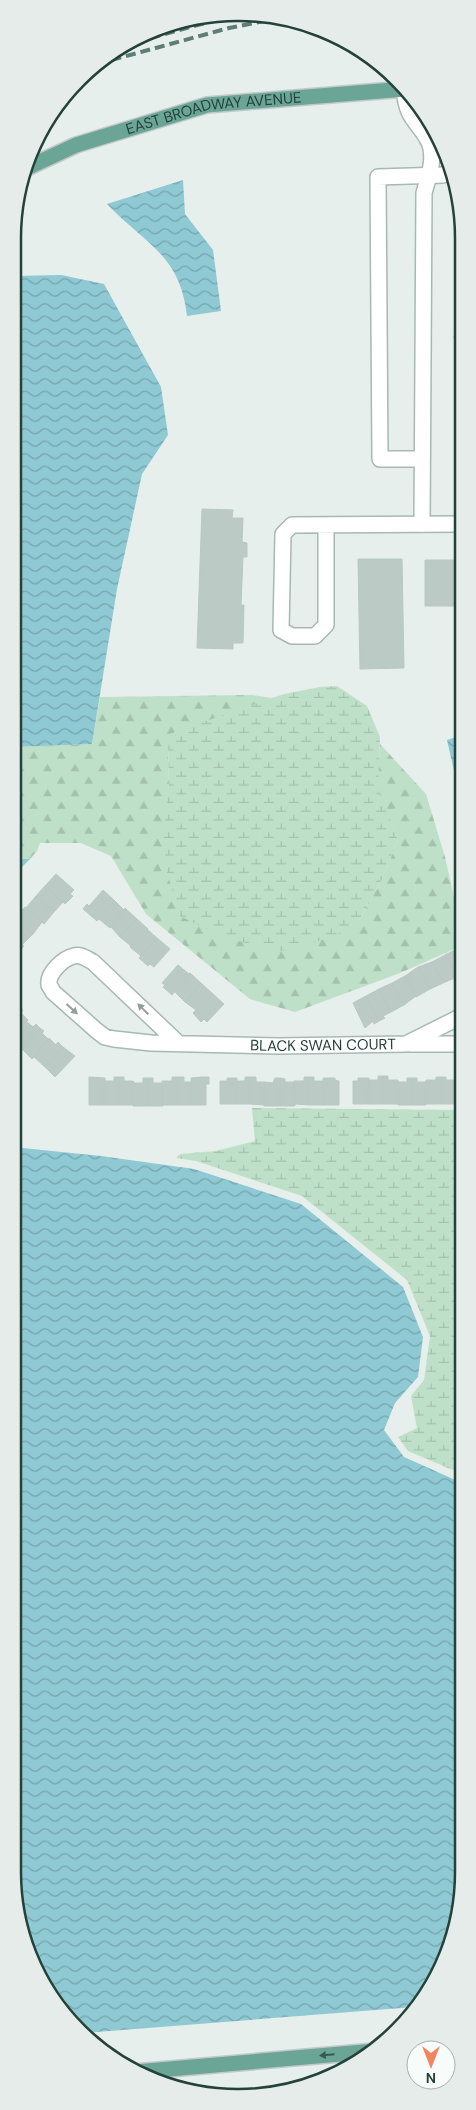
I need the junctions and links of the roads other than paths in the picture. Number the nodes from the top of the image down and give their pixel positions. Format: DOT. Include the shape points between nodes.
graph roads {
  1 [pos="400,94"];
  2 [pos="408,103"];
  3 [pos="34,164"];
  4 [pos="445,174"];
  5 [pos="429,175"];
  6 [pos="422,459"];
  7 [pos="422,524"];
  8 [pos="455,524"];
  9 [pos="326,525"];
  10 [pos="455,1020"];
  11 [pos="178,1043"];
  12 [pos="406,1044"];
  13 [pos="455,1044"];
  14 [pos="357,2053"];
  15 [pos="152,2071"];
  1 -- 3 [label="main road, EAST BROADWAY AVENUE" via="207,105 76,145"];
  2 -- 5 [label="street" via="412,118 430,143 432,160"];
  4 -- 5 [label="street"];
  5 -- 6 [label="street" via="424,193"];
  5 -- 6 [label="street" via="378,177 380,459"];
  6 -- 7 [label="street"];
  7 -- 8 [label="street"];
  7 -- 9 [label="street"];
  9 -- 9 [label="street" via="292,525 283,534 282,630 292,636 315,636 326,626"];
  10 -- 12 [label="street, BLACK SWAN COURT"];
  11 -- 11 [label="street, BLACK SWAN COURT, one-way" via="83,956 64,961 50,977 53,992 105,1037"];
  11 -- 12 [label="street, BLACK SWAN COURT" via="279,1046"];
  12 -- 13 [label="street"];
  14 -- 15 [label="main road, one-way"];
}
